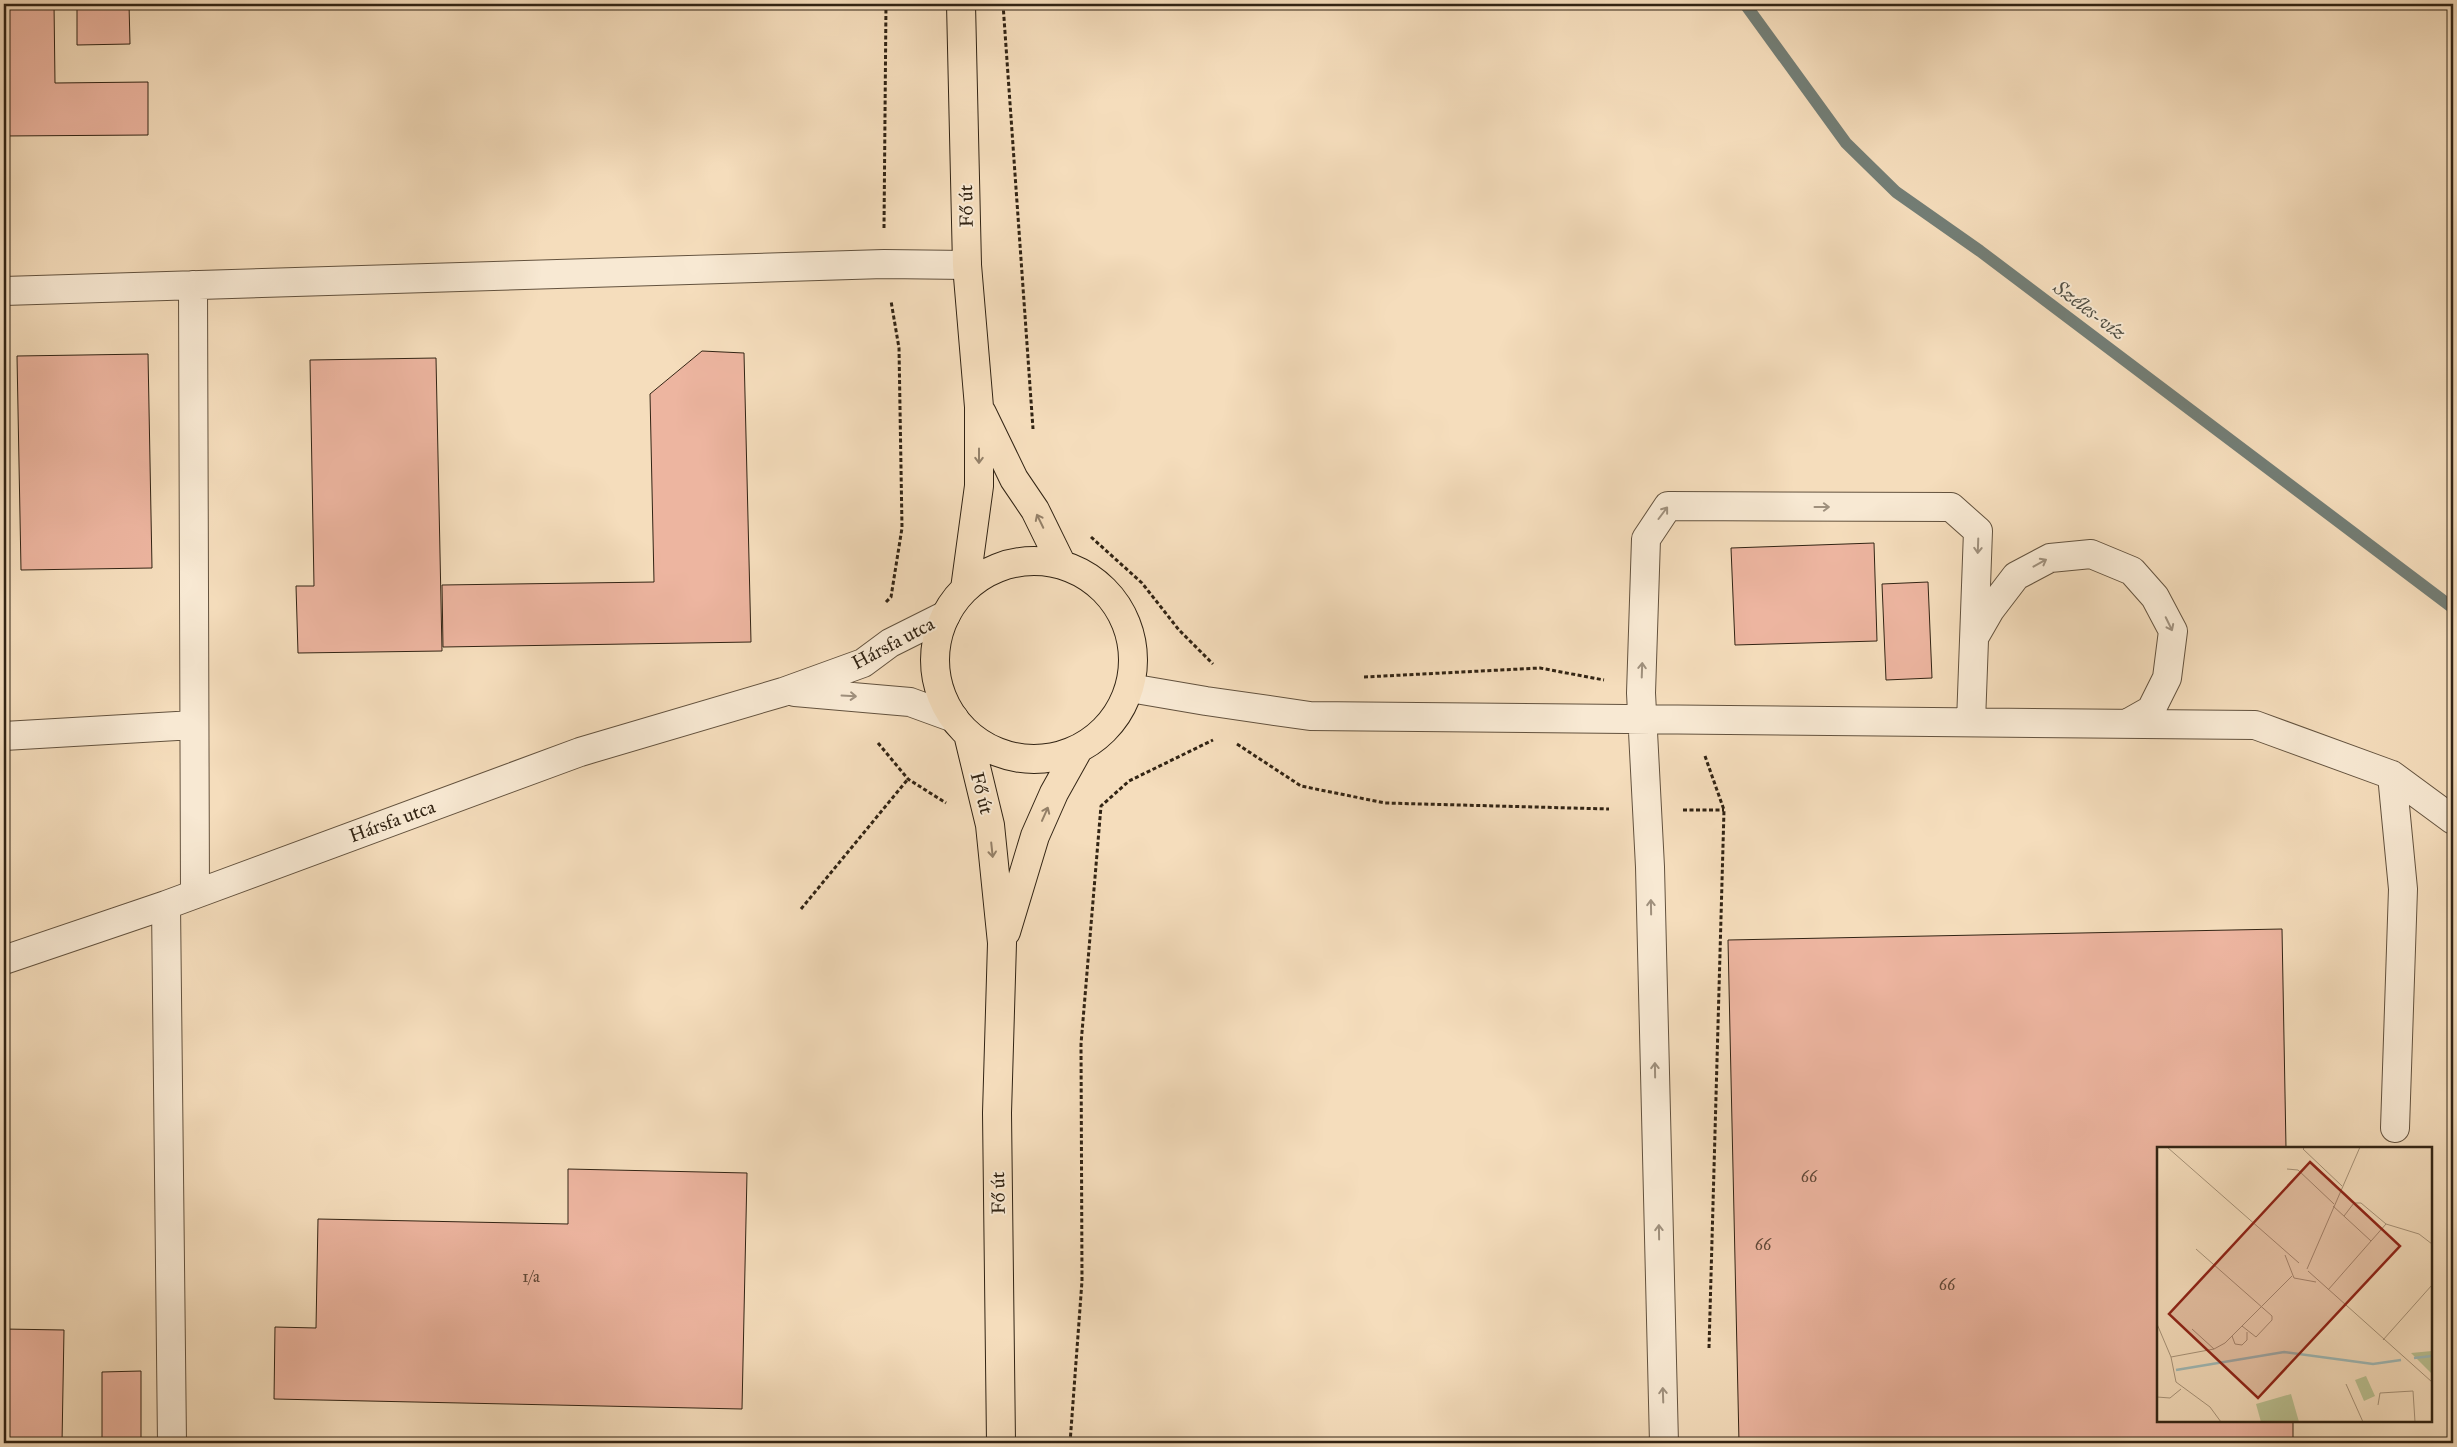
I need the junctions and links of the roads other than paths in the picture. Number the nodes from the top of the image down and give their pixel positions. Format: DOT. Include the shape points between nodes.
graph roads {
  1 [pos="961,4"];
  2 [pos="967,264"];
  3 [pos="193,285"];
  4 [pos="4,291"];
  5 [pos="979,407"];
  6 [pos="1062,565"];
  7 [pos="964,589"];
  8 [pos="946,615"];
  9 [pos="1975,637"];
  10 [pos="1130,688"];
  11 [pos="783,692"];
  12 [pos="1641,706"];
  13 [pos="1971,722"];
  14 [pos="2128,723"];
  15 [pos="194,725"];
  16 [pos="961,726"];
  17 [pos="4,736"];
  18 [pos="1078,750"];
  19 [pos="2392,775"];
  20 [pos="2453,820"];
  21 [pos="195,894"];
  22 [pos="166,905"];
  23 [pos="1002,944"];
  24 [pos="4,960"];
  25 [pos="2395,1128"];
  26 [pos="172,1443"];
  27 [pos="1001,1443"];
  28 [pos="1664,1443"];
  1 -- 2 [label="main road, Fő út"];
  2 -- 3 [label="street"];
  2 -- 5 [label="main road, Fő út"];
  3 -- 4 [label="street"];
  3 -- 15 [label="street"];
  6 -- 5 [label="main road, Fő út, one-way"];
  5 -- 7 [label="main road, Fő út, one-way" via="979,486"];
  6 -- 7 [label="main road" via="1036,561 1010,564 986,574"];
  6 -- 10 [label="main road" via="1083,574 1102,588 1117,606 1129,631 1134,660"];
  7 -- 8 [label="main road"];
  8 -- 11 [label="street, Hársfa utca" via="890,643 863,663"];
  8 -- 16 [label="main road" via="938,635 935,656 937,678 943,699"];
  12 -- 9 [label="street, one-way" via="1646,538 1668,506 1951,507 1978,531"];
  9 -- 13 [label="street"];
  9 -- 14 [label="street, one-way" via="1990,610 2016,576 2050,558 2091,554 2132,571 2155,597 2173,631 2167,678 2151,710"];
  10 -- 12 [label="street" via="1310,716"];
  10 -- 18 [label="main road" via="1123,707 1110,725"];
  11 -- 16 [label="street, Hársfa utca, one-way" via="910,702"];
  11 -- 21 [label="street, Hársfa utca" via="580,752"];
  12 -- 13 [label="street" via="1693,719"];
  28 -- 12 [label="street, one-way" via="1650,867"];
  13 -- 14 [label="street"];
  14 -- 19 [label="street" via="2255,725"];
  15 -- 17 [label="street"];
  15 -- 21 [label="street"];
  16 -- 18 [label="main road" via="986,748 1008,756 1032,760 1055,758"];
  16 -- 23 [label="main road, Fő út, one-way" via="990,825"];
  23 -- 18 [label="main road, Fő út, one-way" via="1035,836"];
  19 -- 20 [label="street"];
  19 -- 25 [label="street" via="2402,889"];
  21 -- 22 [label="street, Hársfa utca"];
  22 -- 24 [label="street, Hársfa utca"];
  22 -- 26 [label="street"];
  23 -- 27 [label="main road, Fő út" via="997,1113"];
}
